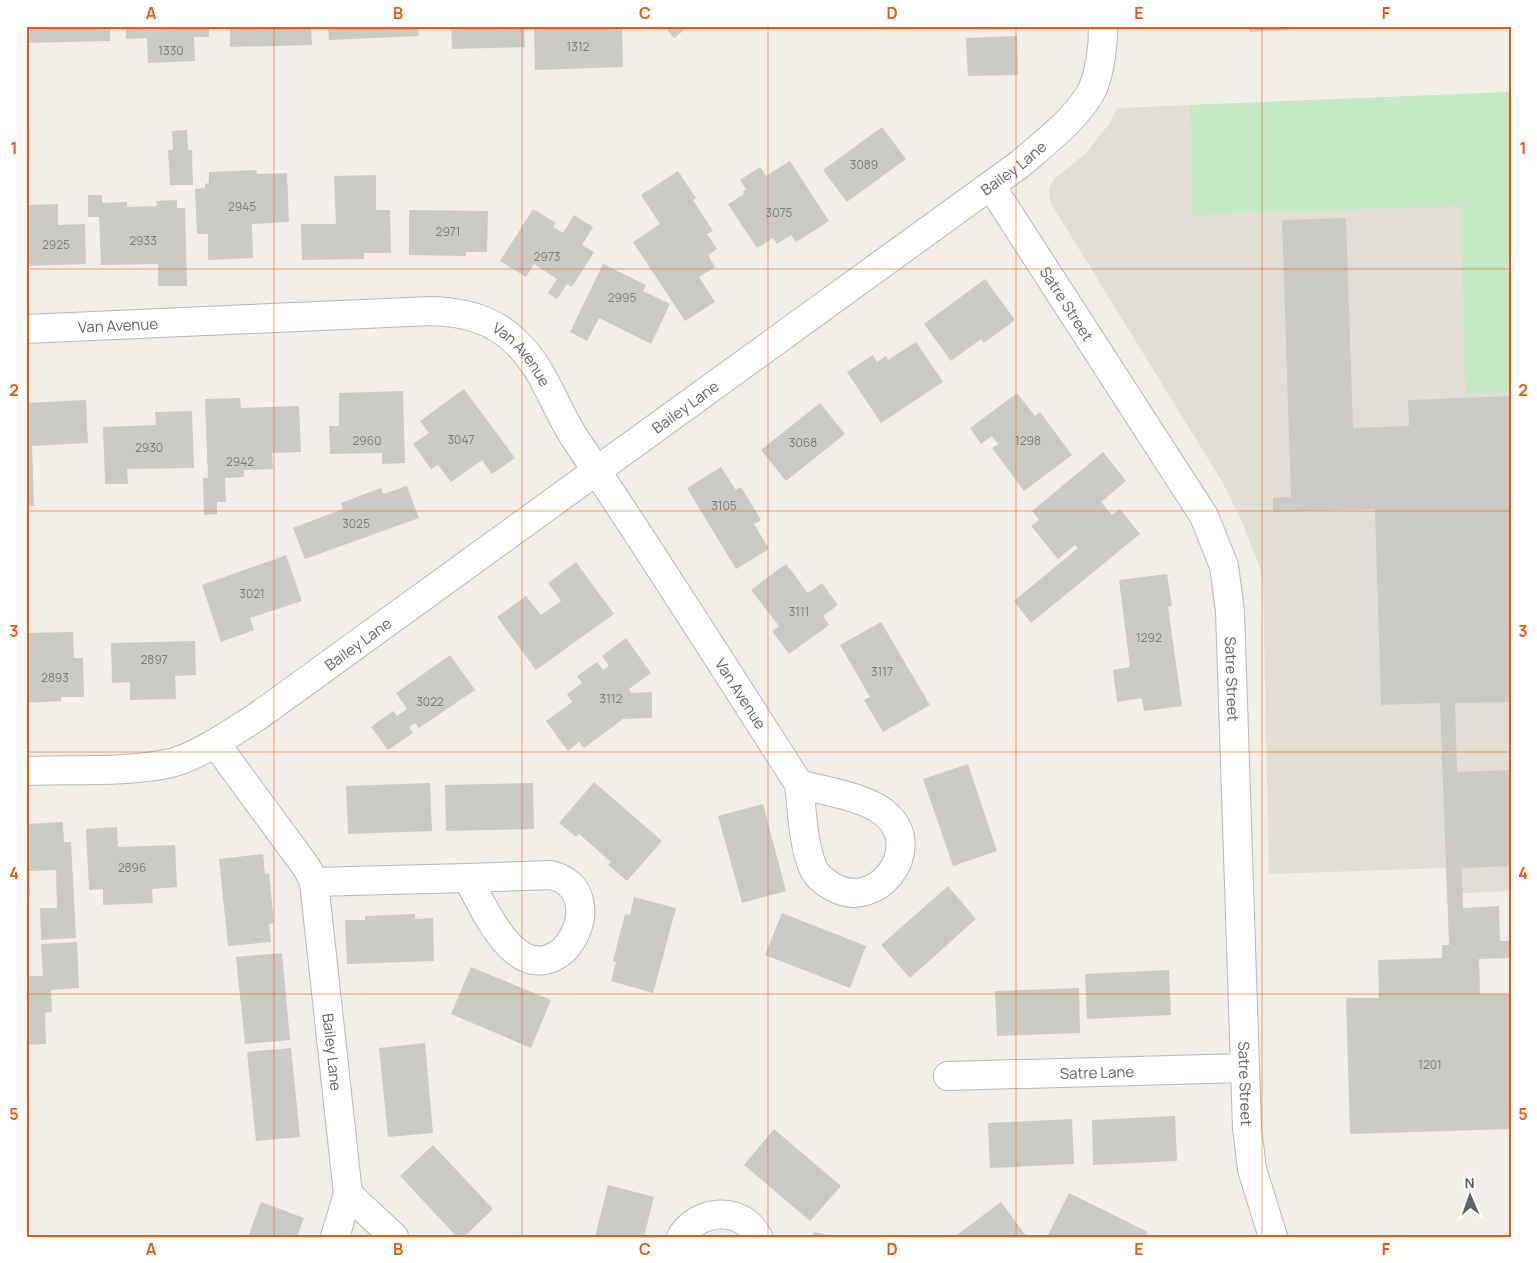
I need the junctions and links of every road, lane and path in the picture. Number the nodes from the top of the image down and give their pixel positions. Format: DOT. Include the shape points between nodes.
graph roads {
  1 [pos="1103,28"];
  2 [pos="991,186"];
  3 [pos="26,329"];
  4 [pos="598,472"];
  5 [pos="215,743"];
  6 [pos="26,771"];
  7 [pos="799,784"];
  8 [pos="467,878"];
  9 [pos="314,882"];
  10 [pos="1245,1068"];
  11 [pos="948,1076"];
  12 [pos="348,1194"];
  13 [pos="335,1237"];
  14 [pos="394,1237"];
  15 [pos="681,1237"];
  16 [pos="758,1237"];
  17 [pos="1273,1237"];
  1 -- 2 [label="street, Bailey Lane" via="1093,88 1082,104 1057,131"];
  2 -- 4 [label="street, Bailey Lane"];
  2 -- 10 [label="street, Satre Street" via="1204,516 1224,566 1233,658"];
  3 -- 4 [label="street, Van Avenue" via="431,311 466,314 502,330 529,356 571,432"];
  4 -- 5 [label="street, Bailey Lane" via="258,716"];
  4 -- 7 [label="street, Van Avenue"];
  5 -- 6 [label="street, Bailey Lane" via="164,764"];
  5 -- 9 [label="street, Bailey Lane"];
  8 -- 9 [label="street"];
  9 -- 12 [label="street, Bailey Lane"];
  10 -- 11 [label="street, Satre Lane"];
  10 -- 17 [label="street, Satre Street" via="1248,1147"];
  12 -- 13 [label="street"];
  12 -- 14 [label="street"];
  15 -- 16 [label="street" via="691,1224 704,1216 718,1213 733,1215 746,1222"];
}
